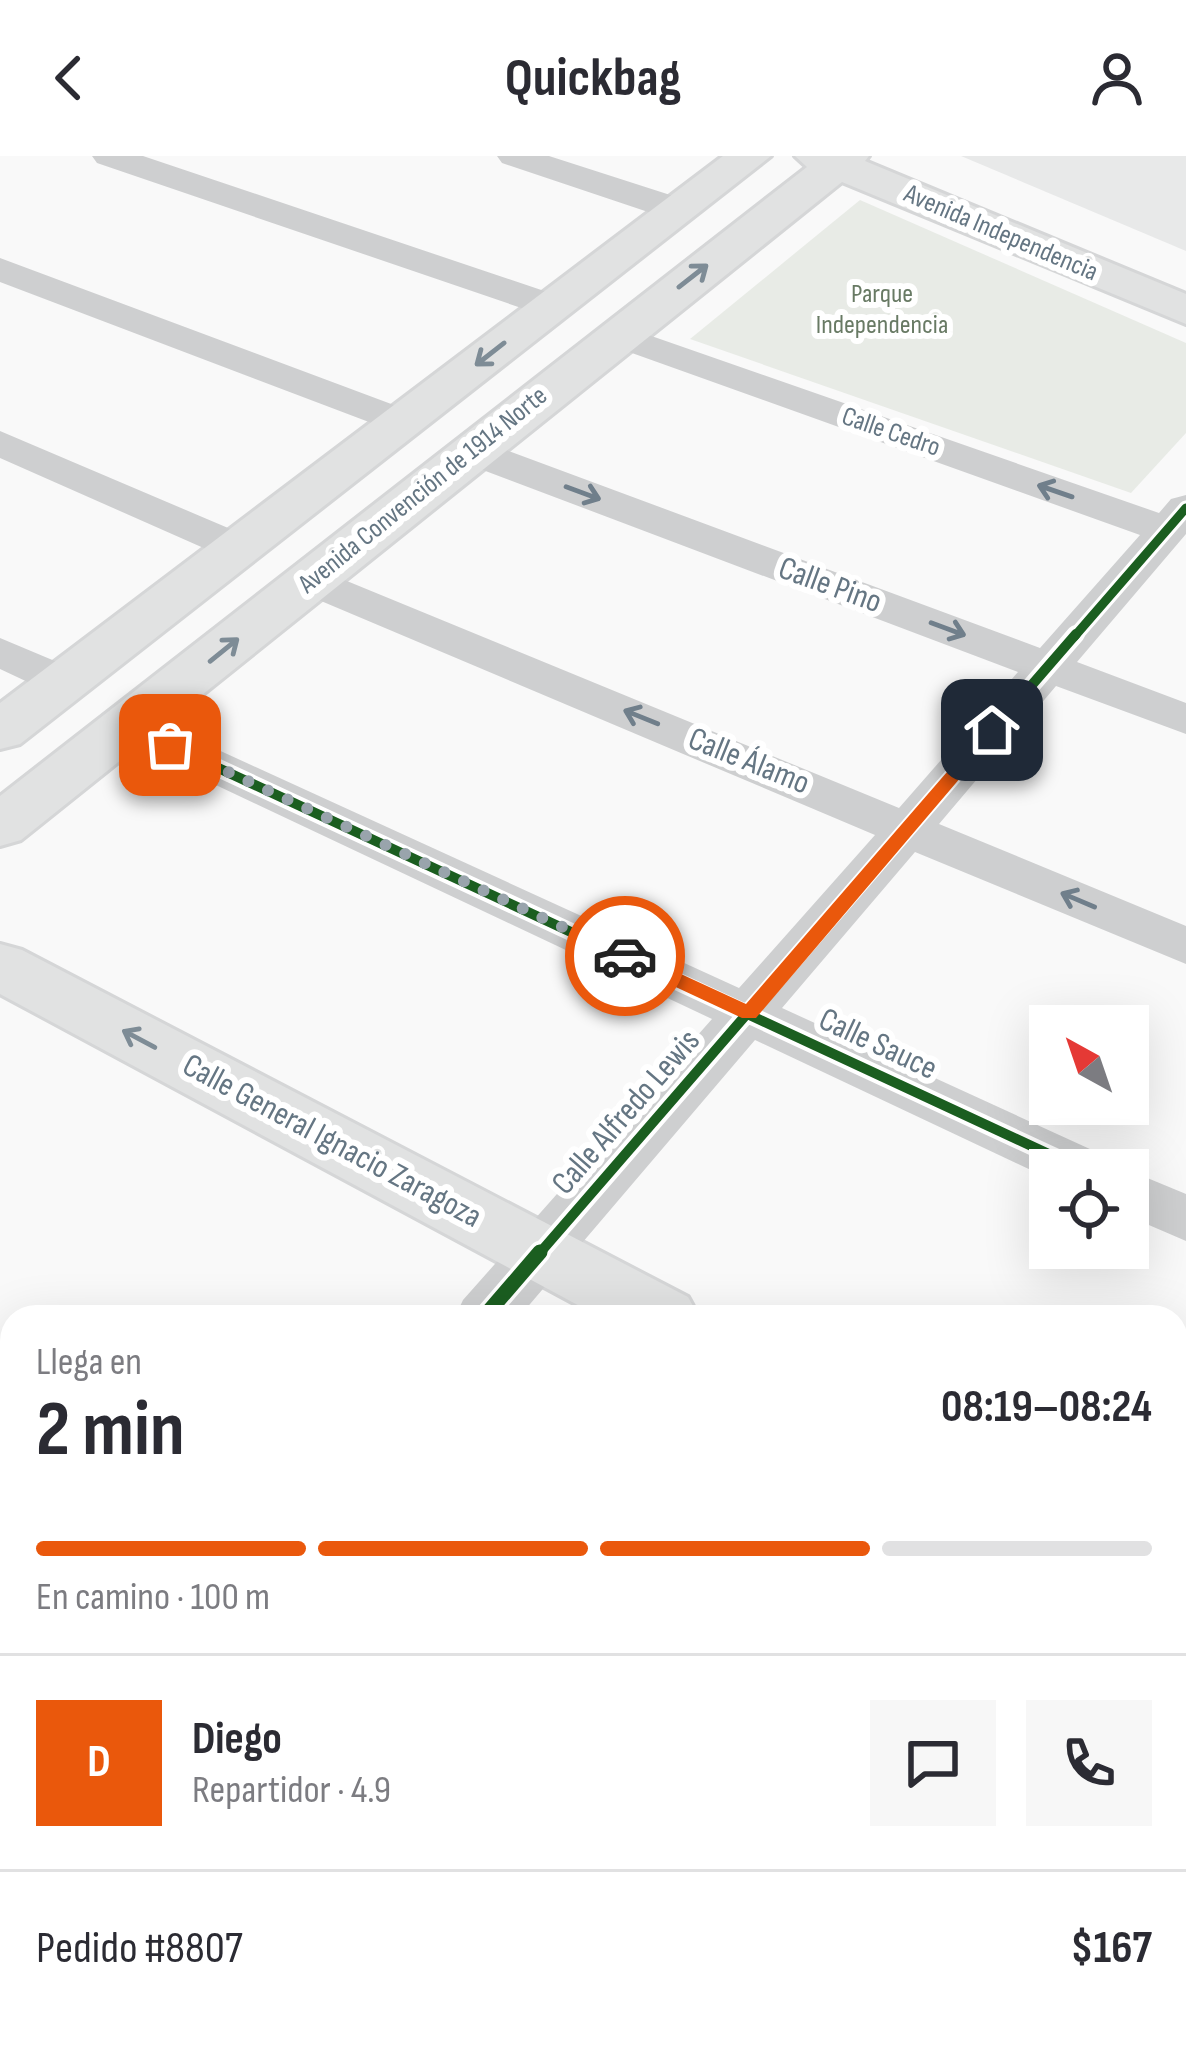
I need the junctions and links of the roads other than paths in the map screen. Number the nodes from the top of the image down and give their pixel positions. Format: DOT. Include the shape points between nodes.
graph roads {
  1 [pos="110,156"];
  2 [pos="514,156"];
  3 [pos="750,156"];
  4 [pos="887,156"];
  5 [pos="834,159"];
  6 [pos="679,210"];
  7 [pos="0,269"];
  8 [pos="1186,280"];
  9 [pos="552,306"];
  10 [pos="1186,310"];
  11 [pos="616,335"];
  12 [pos="404,422"];
  13 [pos="0,443"];
  14 [pos="473,452"];
  15 [pos="1176,519"];
  16 [pos="239,548"];
  17 [pos="310,581"];
  18 [pos="0,652"];
  19 [pos="1048,666"];
  20 [pos="65,682"];
  21 [pos="1186,719"];
  22 [pos="128,725"];
  23 [pos="0,731"];
  24 [pos="0,826"];
  25 [pos="909,827"];
  26 [pos="1186,946"];
  27 [pos="0,966"];
  28 [pos="749,1013"];
  29 [pos="1038,1149"];
  30 [pos="1149,1201"];
  31 [pos="1186,1219"];
  32 [pos="539,1252"];
  33 [pos="494,1305"];
  34 [pos="641,1305"];
  1 -- 9 [label="street"];
  2 -- 6 [label="street"];
  3 -- 6 [label="main road, Avenida Convención de 1914 Norte"];
  4 -- 8 [label="main road, Avenida Independencia"];
  5 -- 10 [label="main road, Avenida Independencia"];
  11 -- 5 [label="main road, Avenida Convención de 1914 Norte, one-way"];
  6 -- 9 [label="main road, Avenida Convención de 1914 Norte"];
  7 -- 12 [label="street"];
  9 -- 12 [label="main road, Avenida Convención de 1914 Norte, one-way"];
  11 -- 14 [label="main road, Avenida Convención de 1914 Norte"];
  15 -- 11 [label="street, Calle Cedro, one-way"];
  12 -- 16 [label="main road, Avenida Convención de 1914 Norte"];
  13 -- 16 [label="street"];
  14 -- 17 [label="main road, Avenida Convención de 1914 Norte"];
  14 -- 19 [label="street, Calle Pino, one-way"];
  15 -- 19 [label="street, Calle Alfredo Lewis"];
  16 -- 20 [label="main road, Avenida Convención de 1914 Norte"];
  22 -- 17 [label="main road, Avenida Convención de 1914 Norte, one-way"];
  25 -- 17 [label="street, Calle Álamo, one-way"];
  18 -- 20 [label="street"];
  19 -- 21 [label="street, Calle Pino"];
  19 -- 25 [label="street, Calle Alfredo Lewis"];
  20 -- 23 [label="main road, Avenida Convención de 1914 Norte"];
  22 -- 24 [label="main road, Avenida Convención de 1914 Norte"];
  22 -- 28 [label="street, Calle Sauce"];
  26 -- 25 [label="street, Calle Álamo, one-way"];
  25 -- 28 [label="street, Calle Alfredo Lewis"];
  32 -- 27 [label="main road, Calle General Ignacio Zaragoza, one-way"];
  28 -- 29 [label="street, Calle Sauce"];
  28 -- 32 [label="street, Calle Alfredo Lewis"];
  30 -- 31 [label="street"];
  32 -- 33 [label="street, Calle Alfredo Lewis"];
  32 -- 34 [label="main road, Calle General Ignacio Zaragoza"];
}
